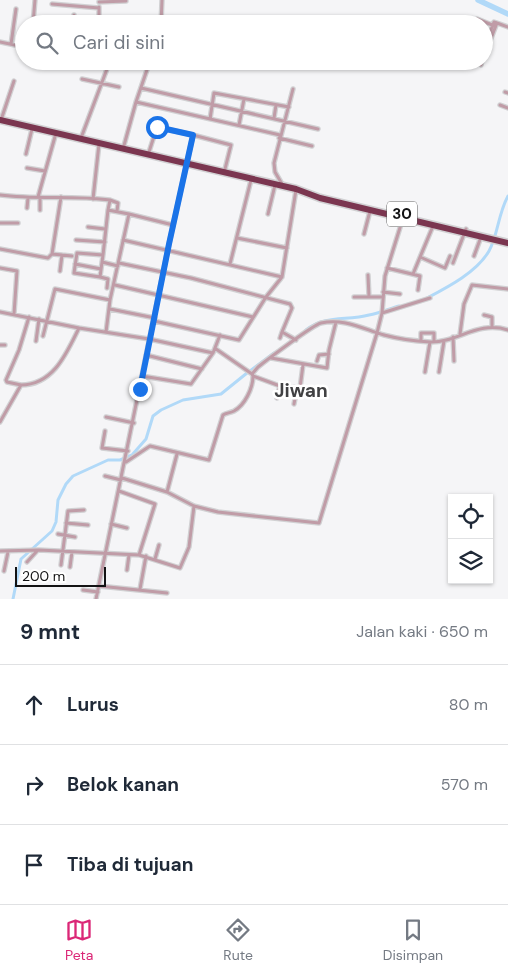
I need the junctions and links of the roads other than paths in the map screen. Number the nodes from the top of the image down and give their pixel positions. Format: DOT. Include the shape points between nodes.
graph roads {
  1 [pos="35,0"];
  2 [pos="162,0"];
  3 [pos="99,1"];
  4 [pos="126,1"];
  5 [pos="52,4"];
  6 [pos="99,8"];
  7 [pos="16,9"];
  8 [pos="15,15"];
  9 [pos="34,15"];
  10 [pos="99,15"];
  11 [pos="161,15"];
  12 [pos="15,16"];
  13 [pos="495,24"];
  14 [pos="508,27"];
  15 [pos="493,28"];
  16 [pos="0,42"];
  17 [pos="11,44"];
  18 [pos="15,45"];
  19 [pos="107,70"];
  20 [pos="147,70"];
  21 [pos="82,78"];
  22 [pos="14,81"];
  23 [pos="102,84"];
  24 [pos="119,88"];
  25 [pos="140,88"];
  26 [pos="293,89"];
  27 [pos="244,98"];
  28 [pos="136,102"];
  29 [pos="212,104"];
  30 [pos="276,105"];
  31 [pos="500,105"];
  32 [pos="289,107"];
  33 [pos="508,108"];
  34 [pos="242,111"];
  35 [pos="274,118"];
  36 [pos="210,119"];
  37 [pos="1,120"];
  38 [pos="284,120"];
  39 [pos="239,125"];
  40 [pos="32,128"];
  41 [pos="318,129"];
  42 [pos="56,133"];
  43 [pos="193,135"];
  44 [pos="280,136"];
  45 [pos="81,139"];
  46 [pos="99,144"];
  47 [pos="312,146"];
  48 [pos="124,149"];
  49 [pos="26,154"];
  50 [pos="148,155"];
  51 [pos="186,164"];
  52 [pos="27,168"];
  53 [pos="45,171"];
  54 [pos="224,173"];
  55 [pos="251,179"];
  56 [pos="275,185"];
  57 [pos="284,187"];
  58 [pos="296,190"];
  59 [pos="0,195"];
  60 [pos="39,197"];
  61 [pos="61,197"];
  62 [pos="28,198"];
  63 [pos="93,199"];
  64 [pos="110,200"];
  65 [pos="353,204"];
  66 [pos="27,208"];
  67 [pos="40,210"];
  68 [pos="108,210"];
  69 [pos="370,210"];
  70 [pos="117,211"];
  71 [pos="129,214"];
  72 [pos="268,214"];
  73 [pos="403,218"];
  74 [pos="0,223"];
  75 [pos="18,223"];
  76 [pos="173,225"];
  77 [pos="434,225"];
  78 [pos="88,227"];
  79 [pos="105,229"];
  80 [pos="466,231"];
  81 [pos="364,234"];
  82 [pos="481,236"];
  83 [pos="237,238"];
  84 [pos="494,238"];
  85 [pos="76,240"];
  86 [pos="124,240"];
  87 [pos="508,241"];
  88 [pos="105,242"];
  89 [pos="286,248"];
  90 [pos="0,249"];
  91 [pos="168,249"];
  92 [pos="52,254"];
  93 [pos="62,255"];
  94 [pos="103,255"];
  95 [pos="72,256"];
  96 [pos="450,256"];
  97 [pos="474,256"];
  98 [pos="420,257"];
  99 [pos="102,262"];
  100 [pos="453,263"];
  101 [pos="76,264"];
  102 [pos="119,264"];
  103 [pos="230,264"];
  104 [pos="0,268"];
  105 [pos="387,268"];
  106 [pos="101,269"];
  107 [pos="60,271"];
  108 [pos="163,272"];
  109 [pos="414,274"];
  110 [pos="368,276"];
  111 [pos="100,277"];
  112 [pos="282,277"];
  113 [pos="115,285"];
  114 [pos="107,288"];
  115 [pos="508,289"];
  116 [pos="418,290"];
  117 [pos="383,292"];
  118 [pos="159,294"];
  119 [pos="400,294"];
  120 [pos="354,296"];
  121 [pos="266,297"];
  122 [pos="369,297"];
  123 [pos="383,297"];
  124 [pos="430,298"];
  125 [pos="110,300"];
  126 [pos="110,309"];
  127 [pos="382,310"];
  128 [pos="0,312"];
  129 [pos="14,314"];
  130 [pos="484,316"];
  131 [pos="29,317"];
  132 [pos="253,317"];
  133 [pos="39,319"];
  134 [pos="154,320"];
  135 [pos="46,321"];
  136 [pos="336,322"];
  137 [pos="492,327"];
  138 [pos="79,328"];
  139 [pos="508,330"];
  140 [pos="106,332"];
  141 [pos="282,332"];
  142 [pos="377,332"];
  143 [pos="460,334"];
  144 [pos="220,335"];
  145 [pos="43,336"];
  146 [pos="280,338"];
  147 [pos="454,338"];
  148 [pos="149,339"];
  149 [pos="295,339"];
  150 [pos="36,341"];
  151 [pos="421,341"];
  152 [pos="444,341"];
  153 [pos="432,342"];
  154 [pos="0,345"];
  155 [pos="5,345"];
  156 [pos="216,349"];
  157 [pos="213,354"];
  158 [pos="329,354"];
  159 [pos="146,355"];
  160 [pos="271,358"];
  161 [pos="317,361"];
  162 [pos="454,361"];
  163 [pos="303,365"];
  164 [pos="202,369"];
  165 [pos="425,372"];
  166 [pos="439,372"];
  167 [pos="252,375"];
  168 [pos="142,376"];
  169 [pos="21,385"];
  170 [pos="280,386"];
  171 [pos="299,388"];
  172 [pos="307,388"];
  173 [pos="277,398"];
  174 [pos="294,404"];
  175 [pos="106,417"];
  176 [pos="0,422"];
  177 [pos="134,423"];
  178 [pos="105,431"];
  179 [pos="128,452"];
  180 [pos="177,454"];
  181 [pos="126,461"];
  182 [pos="105,476"];
  183 [pos="122,479"];
  184 [pos="119,491"];
  185 [pos="167,492"];
  186 [pos="194,506"];
  187 [pos="84,510"];
  188 [pos="66,523"];
  189 [pos="111,524"];
  190 [pos="88,525"];
  191 [pos="127,528"];
  192 [pos="58,534"];
  193 [pos="65,535"];
  194 [pos="75,537"];
  195 [pos="159,545"];
  196 [pos="35,550"];
  197 [pos="0,551"];
  198 [pos="8,552"];
  199 [pos="64,552"];
  200 [pos="72,552"];
  201 [pos="104,554"];
  202 [pos="129,555"];
  203 [pos="139,555"];
  204 [pos="146,556"];
  205 [pos="155,559"];
  206 [pos="27,562"];
  207 [pos="61,565"];
  208 [pos="70,567"];
  209 [pos="127,570"];
  210 [pos="4,571"];
  211 [pos="99,586"];
  212 [pos="140,589"];
  213 [pos="84,590"];
  214 [pos="98,592"];
  215 [pos="167,593"];
  216 [pos="96,599"];
  1 -- 9 [label="street"];
  2 -- 11 [label="street"];
  3 -- 4 [label="street"];
  3 -- 6 [label="street"];
  5 -- 6 [label="street"];
  6 -- 10 [label="street"];
  7 -- 8 [label="street"];
  12 -- 17 [label="street"];
  13 -- 14 [label="street"];
  13 -- 15 [label="street"];
  16 -- 17 [label="street"];
  17 -- 18 [label="street"];
  19 -- 23 [label="street"];
  20 -- 25 [label="street"];
  21 -- 23 [label="street"];
  22 -- 37 [label="street"];
  23 -- 24 [label="street"];
  23 -- 45 [label="street"];
  25 -- 28 [label="street"];
  25 -- 29 [label="street"];
  26 -- 32 [label="street"];
  27 -- 29 [label="street" via="214,93"];
  27 -- 30 [label="street"];
  27 -- 34 [label="street"];
  28 -- 36 [label="street"];
  28 -- 48 [label="street"];
  29 -- 34 [label="street"];
  29 -- 36 [label="street"];
  30 -- 32 [label="street"];
  30 -- 35 [label="street"];
  31 -- 33 [label="street"];
  32 -- 38 [label="street"];
  34 -- 35 [label="street"];
  34 -- 39 [label="street"];
  35 -- 38 [label="street"];
  36 -- 39 [label="street"];
  37 -- 40 [label="highway, 30"];
  38 -- 41 [label="street"];
  38 -- 44 [label="street"];
  39 -- 44 [label="street"];
  40 -- 42 [label="highway, 30"];
  40 -- 49 [label="street"];
  42 -- 45 [label="highway, 30"];
  42 -- 53 [label="street"];
  43 -- 50 [label="street" via="157,127"];
  43 -- 51 [label="street"];
  43 -- 54 [label="street" via="231,145"];
  44 -- 47 [label="street"];
  44 -- 57 [label="street" via="274,167"];
  45 -- 46 [label="highway, 30"];
  46 -- 48 [label="highway, 30"];
  46 -- 63 [label="street"];
  48 -- 50 [label="highway, 30"];
  50 -- 51 [label="highway, 30"];
  51 -- 54 [label="highway, 30"];
  51 -- 76 [label="street"];
  52 -- 53 [label="street"];
  53 -- 60 [label="street"];
  54 -- 55 [label="highway, 30"];
  55 -- 56 [label="highway, 30"];
  55 -- 83 [label="street"];
  56 -- 57 [label="highway, 30"];
  56 -- 72 [label="street"];
  57 -- 58 [label="highway, 30"];
  58 -- 65 [label="highway, 30"];
  58 -- 89 [label="street"];
  59 -- 62 [label="street"];
  60 -- 61 [label="street"];
  60 -- 62 [label="street"];
  60 -- 67 [label="street"];
  61 -- 63 [label="street"];
  61 -- 92 [label="street"];
  62 -- 66 [label="street"];
  63 -- 64 [label="street"];
  64 -- 68 [label="street"];
  64 -- 70 [label="street" via="118,203"];
  65 -- 69 [label="highway, 30"];
  65 -- 80 [label="highway, 30"];
  68 -- 70 [label="street"];
  68 -- 79 [label="street"];
  69 -- 73 [label="highway, 30"];
  69 -- 81 [label="street"];
  70 -- 71 [label="street"];
  71 -- 76 [label="street"];
  71 -- 86 [label="street"];
  73 -- 77 [label="highway, 30"];
  73 -- 105 [label="street"];
  74 -- 75 [label="street"];
  76 -- 91 [label="street"];
  77 -- 80 [label="highway, 30"];
  77 -- 98 [label="street"];
  78 -- 79 [label="street"];
  79 -- 88 [label="street"];
  80 -- 82 [label="highway, 30"];
  80 -- 84 [label="highway, 30"];
  80 -- 100 [label="street"];
  82 -- 84 [label="highway, 30"];
  82 -- 97 [label="street"];
  83 -- 89 [label="street"];
  83 -- 103 [label="street"];
  84 -- 87 [label="highway, 30"];
  85 -- 88 [label="street"];
  86 -- 91 [label="street"];
  86 -- 102 [label="street"];
  88 -- 94 [label="street"];
  89 -- 112 [label="street"];
  90 -- 92 [label="street" via="48,258"];
  91 -- 103 [label="street"];
  91 -- 108 [label="street"];
  92 -- 93 [label="street"];
  93 -- 95 [label="street"];
  93 -- 107 [label="street"];
  94 -- 99 [label="street"];
  94 -- 101 [label="street" via="78,253"];
  96 -- 98 [label="street" via="444,268"];
  98 -- 109 [label="street"];
  99 -- 102 [label="street"];
  99 -- 106 [label="street"];
  101 -- 106 [label="street"];
  101 -- 111 [label="street" via="74,273"];
  102 -- 108 [label="street"];
  102 -- 113 [label="street"];
  103 -- 112 [label="street"];
  104 -- 129 [label="street" via="17,271"];
  105 -- 109 [label="street"];
  105 -- 117 [label="street"];
  106 -- 111 [label="street"];
  108 -- 118 [label="street"];
  108 -- 121 [label="street"];
  109 -- 116 [label="street" via="421,276"];
  110 -- 122 [label="street"];
  111 -- 114 [label="street" via="108,279"];
  112 -- 121 [label="street"];
  113 -- 118 [label="street"];
  113 -- 125 [label="street"];
  115 -- 143 [label="street" via="472,285 464,304"];
  117 -- 119 [label="street"];
  117 -- 123 [label="street"];
  118 -- 132 [label="street"];
  118 -- 134 [label="street"];
  120 -- 122 [label="street"];
  121 -- 132 [label="street"];
  121 -- 141 [label="street" via="292,306"];
  122 -- 123 [label="street"];
  123 -- 127 [label="street"];
  124 -- 127 [label="street"];
  125 -- 126 [label="street"];
  125 -- 135 [label="street" via="55,288"];
  126 -- 134 [label="street"];
  126 -- 140 [label="street"];
  127 -- 142 [label="street"];
  128 -- 129 [label="street"];
  129 -- 131 [label="street"];
  130 -- 137 [label="street" via="492,317"];
  131 -- 133 [label="street"];
  131 -- 169 [label="street" via="6,380"];
  132 -- 144 [label="street" via="239,340"];
  133 -- 135 [label="street"];
  133 -- 150 [label="street"];
  134 -- 144 [label="street"];
  134 -- 148 [label="street"];
  135 -- 138 [label="street"];
  135 -- 145 [label="street"];
  136 -- 142 [label="street"];
  136 -- 149 [label="street" via="319,323"];
  136 -- 158 [label="street"];
  137 -- 139 [label="street"];
  137 -- 143 [label="street"];
  138 -- 140 [label="street"];
  138 -- 169 [label="street" via="70,350 47,377"];
  140 -- 148 [label="street"];
  141 -- 146 [label="street"];
  141 -- 149 [label="street"];
  142 -- 151 [label="street"];
  142 -- 186 [label="street" via="319,523 218,512"];
  143 -- 147 [label="street"];
  144 -- 156 [label="street"];
  147 -- 152 [label="street"];
  147 -- 162 [label="street"];
  148 -- 157 [label="street"];
  148 -- 159 [label="street"];
  149 -- 160 [label="street"];
  151 -- 153 [label="street"];
  151 -- 153 [label="street" via="421,333 434,333"];
  152 -- 153 [label="street"];
  152 -- 166 [label="street"];
  153 -- 165 [label="street"];
  154 -- 155 [label="street"];
  156 -- 157 [label="street"];
  156 -- 167 [label="street"];
  157 -- 164 [label="street"];
  158 -- 161 [label="street" via="319,355"];
  158 -- 163 [label="street" via="327,368"];
  159 -- 164 [label="street"];
  159 -- 168 [label="street"];
  160 -- 163 [label="street"];
  160 -- 167 [label="street"];
  163 -- 171 [label="street"];
  164 -- 168 [label="street" via="188,386"];
  167 -- 170 [label="street"];
  167 -- 180 [label="street" via="252,386 241,405 223,415 209,459"];
  168 -- 177 [label="street"];
  169 -- 176 [label="street"];
  170 -- 171 [label="street"];
  170 -- 173 [label="street"];
  171 -- 172 [label="street"];
  171 -- 174 [label="street"];
  175 -- 177 [label="street"];
  177 -- 179 [label="street"];
  178 -- 179 [label="street" via="102,448"];
  179 -- 181 [label="street"];
  180 -- 181 [label="street" via="150,446"];
  180 -- 185 [label="street"];
  181 -- 183 [label="street"];
  182 -- 183 [label="street"];
  183 -- 184 [label="street"];
  183 -- 185 [label="street"];
  184 -- 189 [label="street"];
  184 -- 203 [label="street" via="155,504"];
  185 -- 186 [label="street"];
  186 -- 205 [label="street" via="189,547 180,568"];
  187 -- 188 [label="street" via="69,510"];
  188 -- 190 [label="street"];
  188 -- 193 [label="street"];
  189 -- 191 [label="street"];
  189 -- 201 [label="street"];
  192 -- 193 [label="street"];
  193 -- 194 [label="street"];
  193 -- 199 [label="street"];
  195 -- 205 [label="street"];
  196 -- 198 [label="street"];
  196 -- 199 [label="street"];
  196 -- 206 [label="street"];
  197 -- 198 [label="street"];
  198 -- 210 [label="street"];
  199 -- 200 [label="street"];
  199 -- 207 [label="street"];
  200 -- 201 [label="street"];
  200 -- 208 [label="street"];
  201 -- 202 [label="street"];
  201 -- 211 [label="street"];
  202 -- 203 [label="street"];
  202 -- 209 [label="street"];
  203 -- 204 [label="street"];
  204 -- 205 [label="street"];
  204 -- 212 [label="street"];
  211 -- 212 [label="street"];
  211 -- 214 [label="street"];
  212 -- 215 [label="street"];
  213 -- 214 [label="street"];
  214 -- 216 [label="street"];
}
